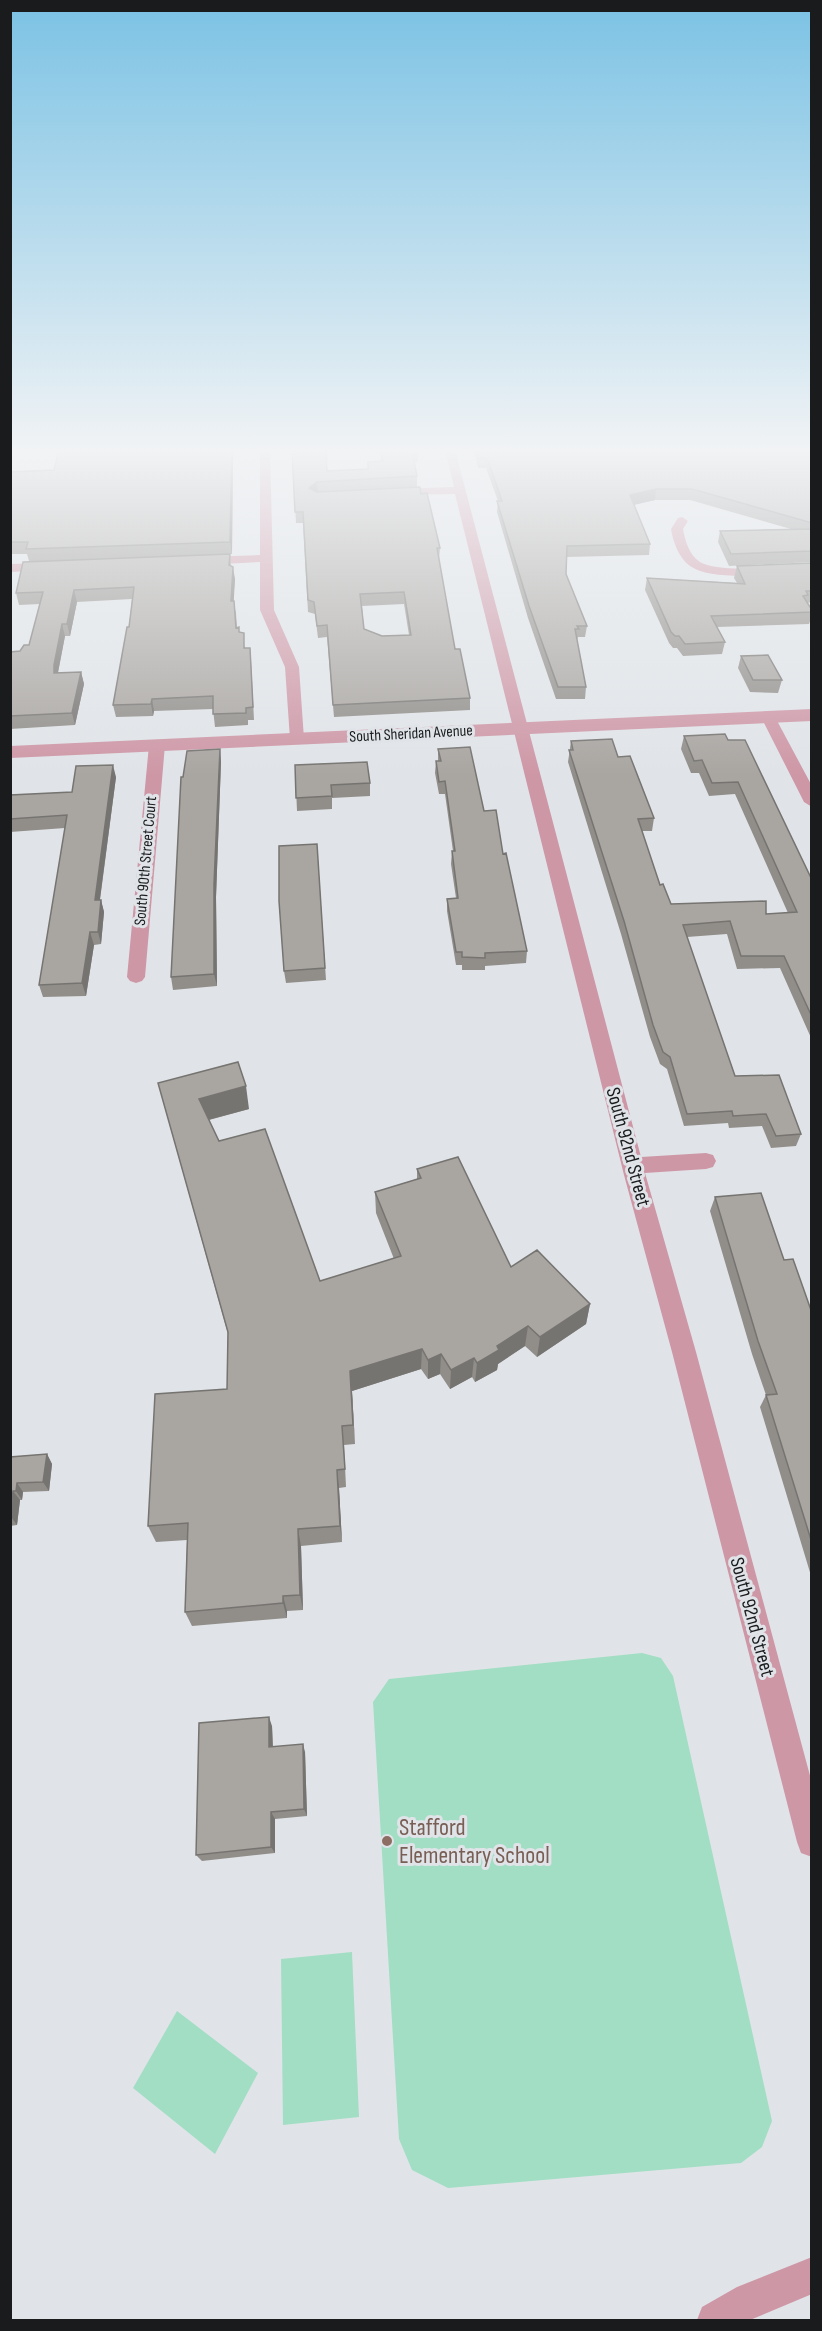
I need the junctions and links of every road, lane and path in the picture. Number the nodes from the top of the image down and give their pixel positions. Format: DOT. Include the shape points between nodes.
graph roads {
  1 [pos="266,558"];
  2 [pos="245,559"];
  3 [pos="476,559"];
  4 [pos="689,559"];
  5 [pos="186,561"];
  6 [pos="65,566"];
  7 [pos="10,568"];
  8 [pos="812,568"];
  9 [pos="812,715"];
  10 [pos="768,717"];
  11 [pos="519,729"];
  12 [pos="297,739"];
  13 [pos="157,746"];
  14 [pos="10,752"];
  15 [pos="812,802"];
  16 [pos="136,977"];
  17 [pos="706,1161"];
  18 [pos="633,1166"];
  19 [pos="812,1842"];
  20 [pos="812,2275"];
  21 [pos="715,2320"];
  1 -- 12 [label="street" via="267,610 292,668"];
  2 -- 5 [label="street"];
  3 -- 11 [label="street, South 92nd Street"];
  4 -- 8 [label="street" via="705,568"];
  6 -- 7 [label="street"];
  9 -- 10 [label="street, South Sheridan Avenue"];
  10 -- 11 [label="street, South Sheridan Avenue"];
  10 -- 15 [label="street"];
  11 -- 12 [label="street, South Sheridan Avenue"];
  11 -- 18 [label="street, South 92nd Street"];
  12 -- 13 [label="street, South Sheridan Avenue"];
  13 -- 14 [label="street, South Sheridan Avenue"];
  13 -- 16 [label="street, South 90th Street Court"];
  17 -- 18 [label="street"];
  18 -- 19 [label="street, South 92nd Street"];
  20 -- 21 [label="street" via="750,2300"];
}
